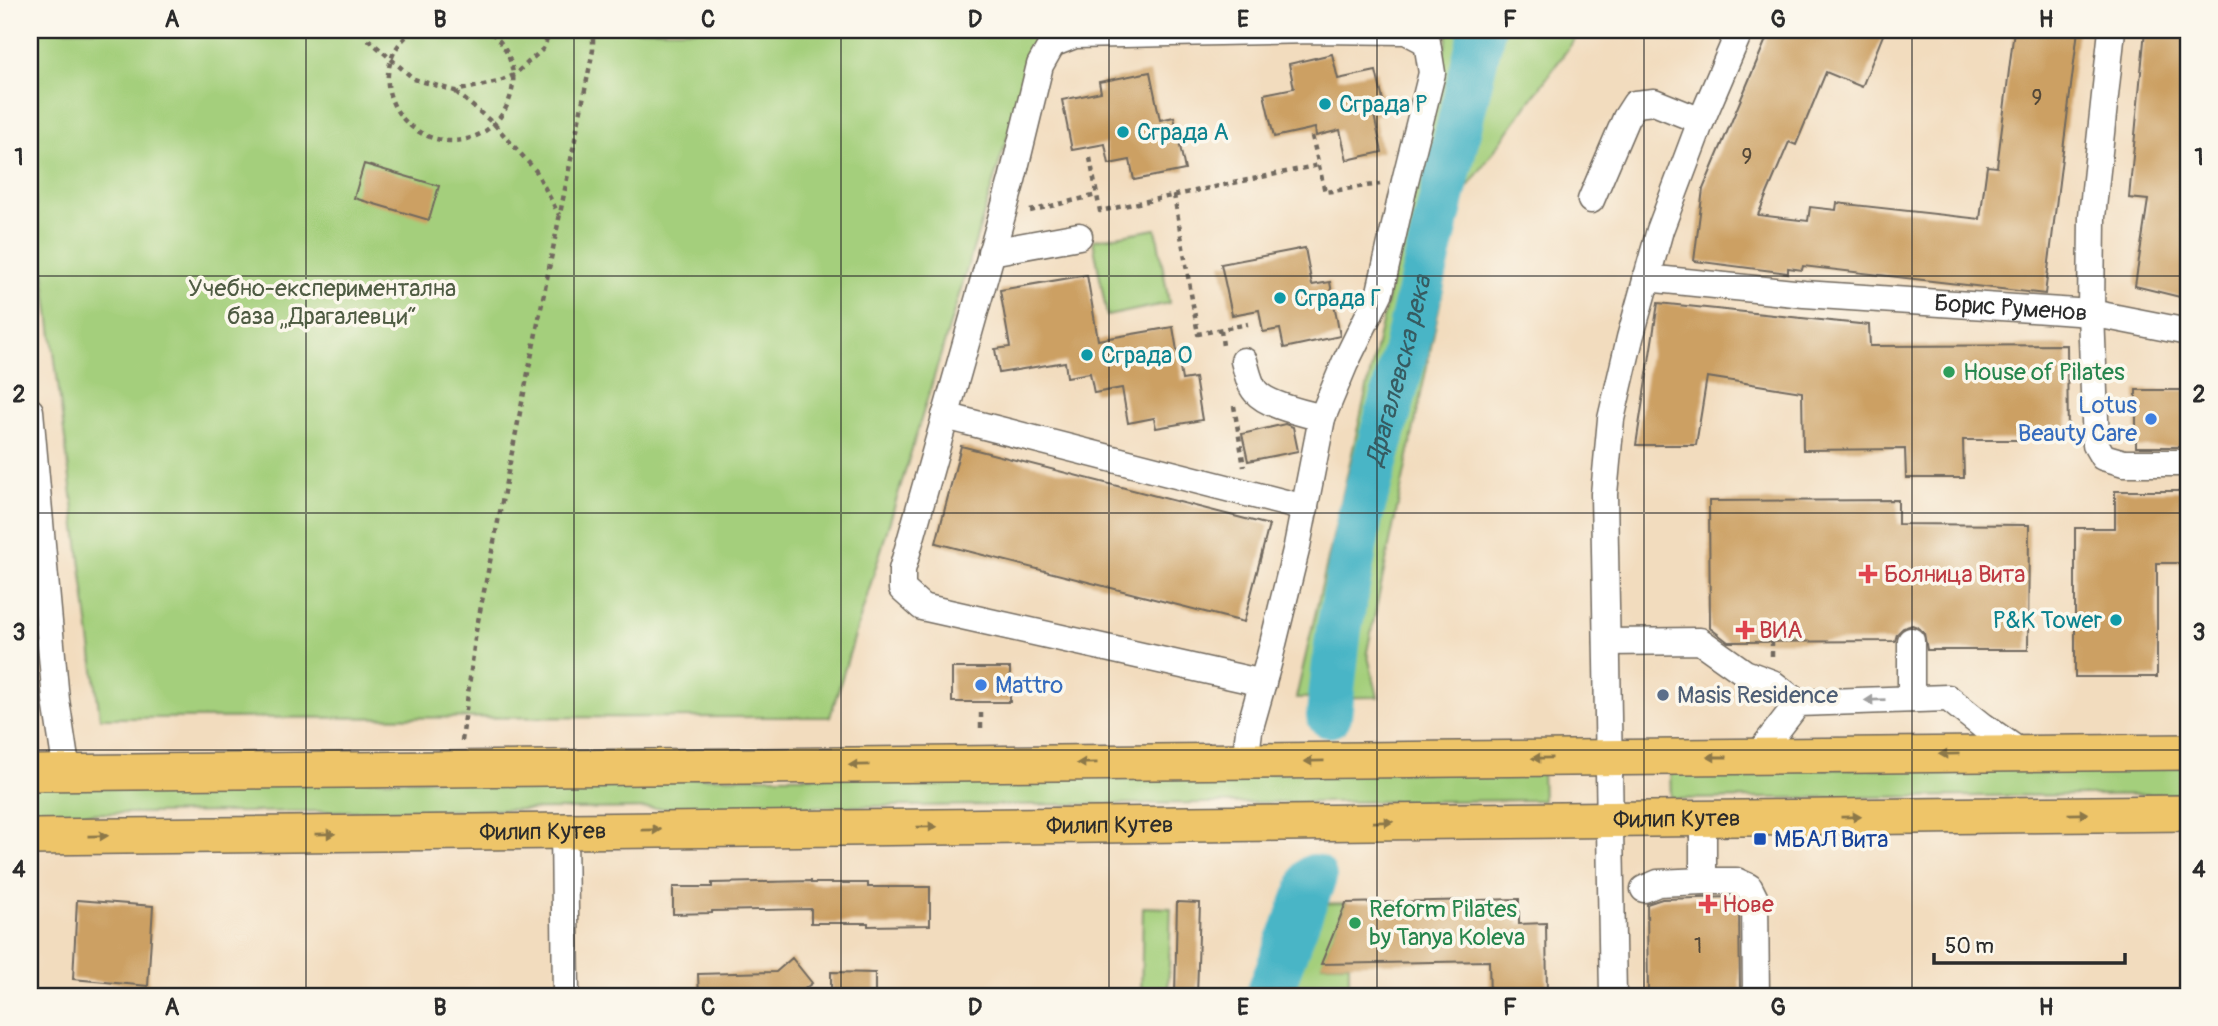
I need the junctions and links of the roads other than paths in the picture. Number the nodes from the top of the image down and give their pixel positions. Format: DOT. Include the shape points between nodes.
graph roads {
  1 [pos="1740,30"];
  2 [pos="2112,30"];
  3 [pos="1701,121"];
  4 [pos="1591,200"];
  5 [pos="1079,236"];
  6 [pos="991,252"];
  7 [pos="1646,278"];
  8 [pos="2091,313"];
  9 [pos="2188,332"];
  10 [pos="1235,359"];
  11 [pos="30,411"];
  12 [pos="945,416"];
  13 [pos="1322,418"];
  14 [pos="2188,463"];
  15 [pos="1305,508"];
  16 [pos="1911,641"];
  17 [pos="1607,642"];
  18 [pos="1263,683"];
  19 [pos="1911,699"];
  20 [pos="1798,703"];
  21 [pos="2188,752"];
  22 [pos="2023,754"];
  23 [pos="1757,756"];
  24 [pos="1610,758"];
  25 [pos="1245,761"];
  26 [pos="67,773"];
  27 [pos="30,774"];
  28 [pos="2188,813"];
  29 [pos="1703,818"];
  30 [pos="1611,819"];
  31 [pos="564,831"];
  32 [pos="30,837"];
  33 [pos="1703,881"];
  34 [pos="1644,890"];
  35 [pos="566,996"];
  36 [pos="1613,996"];
  37 [pos="1756,996"];
  1 -- 3 [label="street"];
  2 -- 8 [label="street, Борис Руменов" via="2092,217"];
  3 -- 4 [label="street" via="1654,102 1635,104"];
  3 -- 7 [label="street"];
  5 -- 6 [label="street"];
  6 -- 12 [label="street"];
  6 -- 13 [label="street" via="1040,65 1052,44 1075,35 1406,31 1427,42 1432,73 1380,292"];
  7 -- 8 [label="street, Борис Руменов" via="1804,294"];
  7 -- 17 [label="street" via="1611,419 1604,494"];
  8 -- 9 [label="street"];
  8 -- 14 [label="street" via="2096,445 2103,457 2124,463"];
  10 -- 13 [label="street" via="1256,393"];
  11 -- 26 [label="street" via="56,700"];
  12 -- 15 [label="street"];
  12 -- 18 [label="street" via="902,569 902,589 922,607"];
  13 -- 15 [label="street"];
  15 -- 18 [label="street"];
  16 -- 19 [label="street"];
  17 -- 20 [label="street" via="1700,641"];
  17 -- 24 [label="street"];
  18 -- 25 [label="street"];
  19 -- 20 [label="street, one-way"];
  19 -- 22 [label="street" via="1948,698"];
  20 -- 23 [label="street"];
  21 -- 22 [label="main road"];
  22 -- 23 [label="main road, one-way"];
  23 -- 24 [label="main road, one-way"];
  24 -- 25 [label="main road, one-way"];
  24 -- 30 [label="street"];
  25 -- 26 [label="main road, one-way"];
  26 -- 27 [label="main road"];
  29 -- 28 [label="main road, Филип Кутев, one-way"];
  29 -- 30 [label="main road, Филип Кутев"];
  29 -- 33 [label="street"];
  31 -- 30 [label="main road, Филип Кутев, one-way"];
  30 -- 36 [label="street"];
  32 -- 31 [label="main road, Филип Кутев, one-way"];
  31 -- 35 [label="street"];
  33 -- 34 [label="street" via="1658,883"];
  33 -- 37 [label="street" via="1736,881 1753,892"];
}
